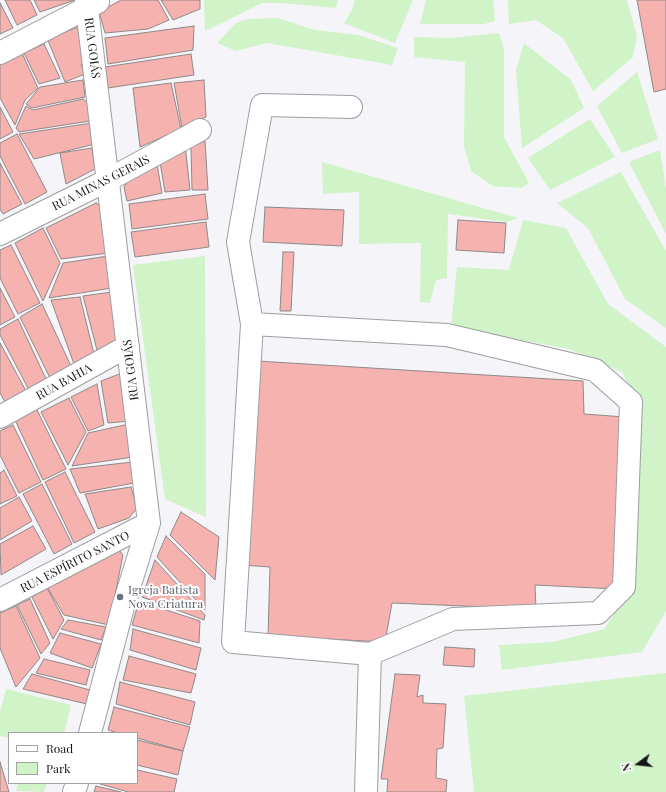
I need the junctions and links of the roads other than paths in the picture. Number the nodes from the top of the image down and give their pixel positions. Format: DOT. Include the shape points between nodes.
graph roads {
  1 [pos="91,3"];
  2 [pos="0,53"];
  3 [pos="351,107"];
  4 [pos="200,130"];
  5 [pos="108,180"];
  6 [pos="0,234"];
  7 [pos="252,324"];
  8 [pos="128,346"];
  9 [pos="0,418"];
  10 [pos="149,523"];
  11 [pos="0,600"];
  12 [pos="370,654"];
  13 [pos="90,732"];
  14 [pos="366,792"];
  1 -- 2 [label="street"];
  1 -- 5 [label="street, RUA GOIÁS"];
  3 -- 7 [label="street" via="262,105 238,242"];
  4 -- 5 [label="street, RUA MINAS GERAIS"];
  5 -- 6 [label="street, RUA MINAS GERAIS"];
  5 -- 8 [label="street, RUA GOIÁS"];
  7 -- 12 [label="street" via="233,642"];
  7 -- 12 [label="street" via="447,335 595,370 631,402 624,587 598,613 453,619"];
  8 -- 9 [label="street, RUA BAHIA"];
  8 -- 10 [label="street, RUA GOIÁS"];
  10 -- 11 [label="street, RUA ESPÍRITO SANTO"];
  10 -- 13 [label="street, RUA GOIÁS" via="123,607"];
  12 -- 14 [label="street"];
}
